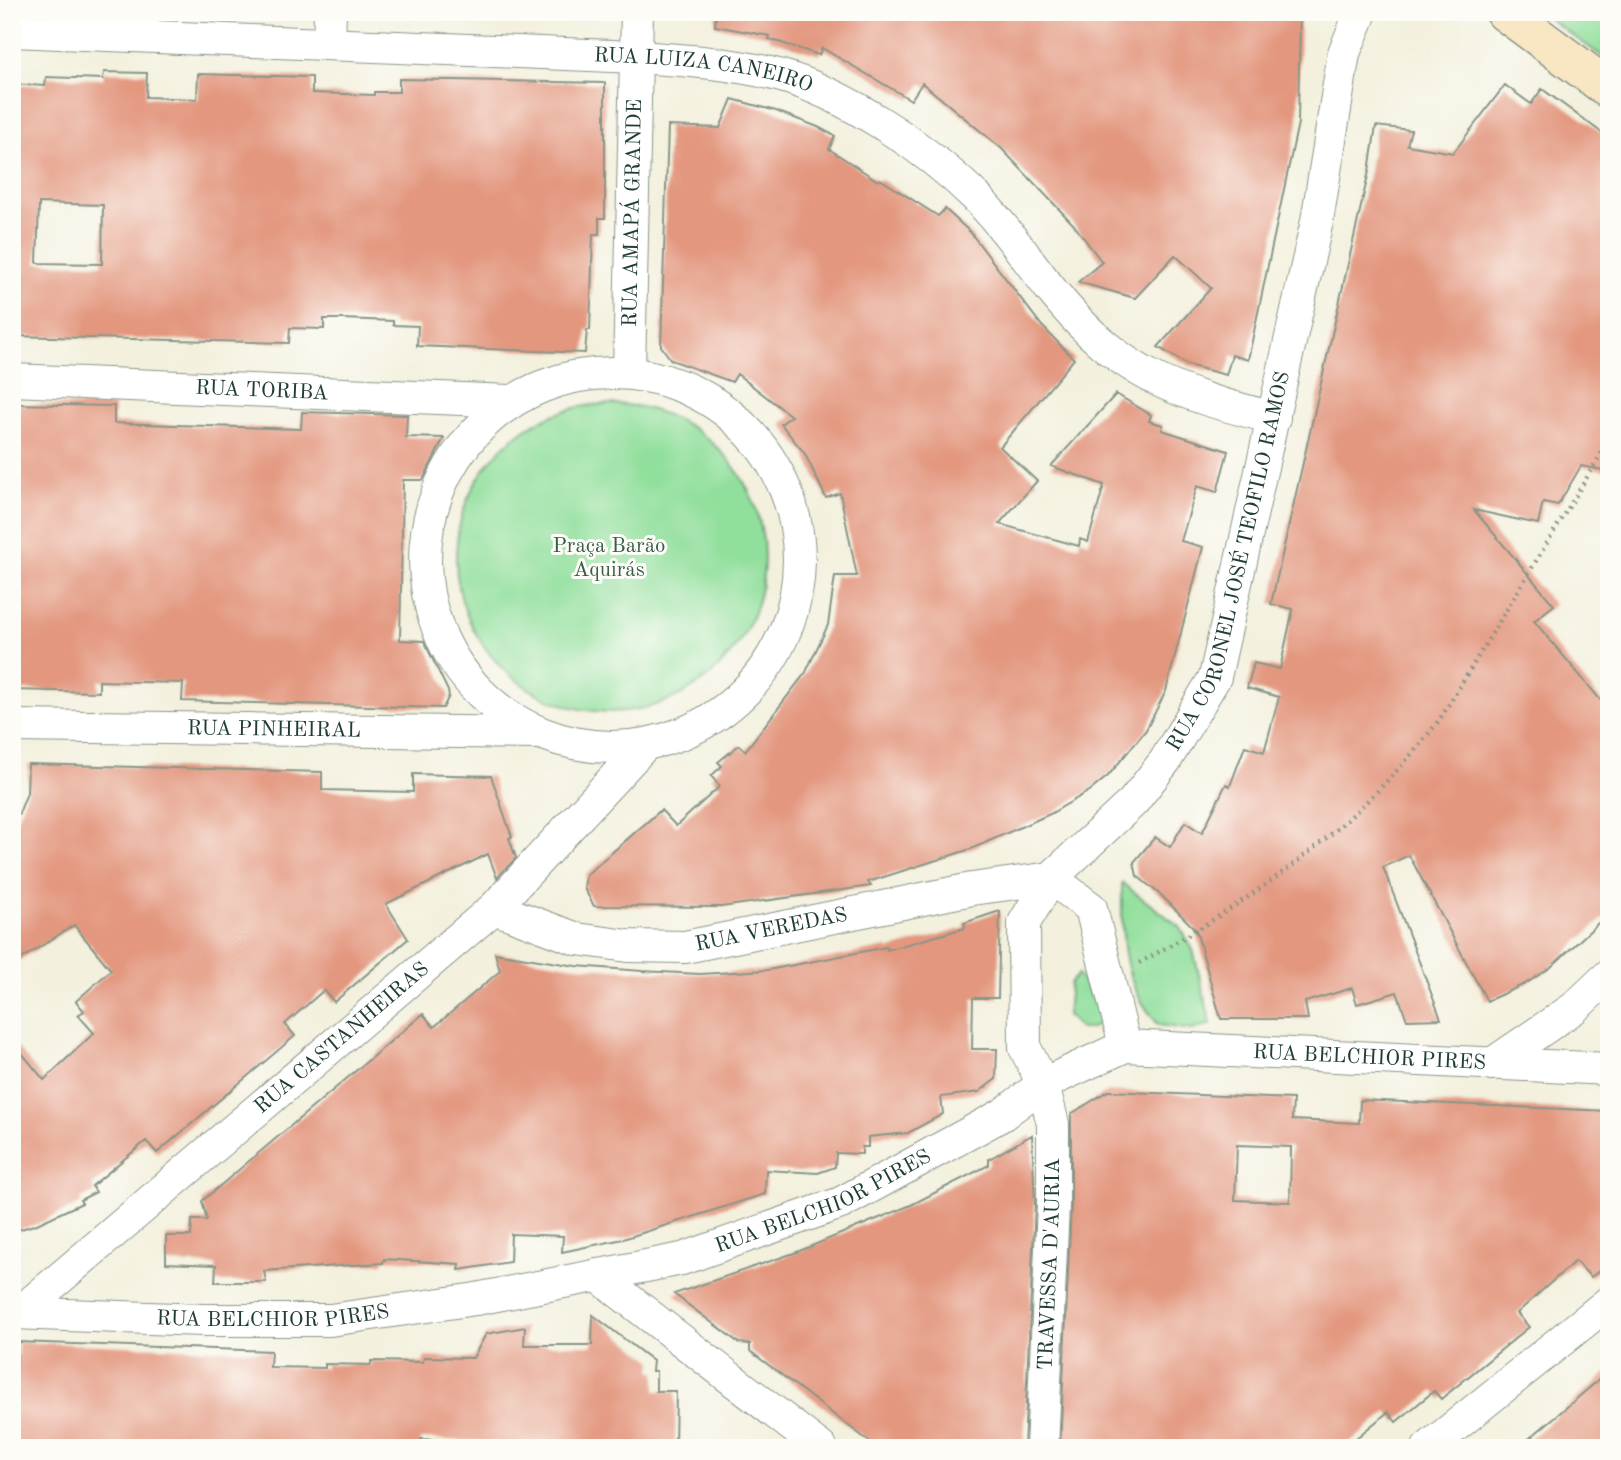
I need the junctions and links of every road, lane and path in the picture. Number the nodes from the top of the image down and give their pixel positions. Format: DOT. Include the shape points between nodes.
graph roads {
  1 [pos="637,12"];
  2 [pos="1361,12"];
  3 [pos="1505,12"];
  4 [pos="26,25"];
  5 [pos="330,27"];
  6 [pos="636,57"];
  7 [pos="1609,89"];
  8 [pos="629,372"];
  9 [pos="12,380"];
  10 [pos="510,401"];
  11 [pos="1274,418"];
  12 [pos="1609,441"];
  13 [pos="12,726"];
  14 [pos="536,733"];
  15 [pos="644,746"];
  16 [pos="1051,878"];
  17 [pos="494,908"];
  18 [pos="1609,975"];
  19 [pos="1109,979"];
  20 [pos="1125,1046"];
  21 [pos="1492,1064"];
  22 [pos="1609,1069"];
  23 [pos="1042,1084"];
  24 [pos="597,1275"];
  25 [pos="1609,1302"];
  26 [pos="16,1313"];
  27 [pos="821,1448"];
  28 [pos="1042,1448"];
  29 [pos="1428,1448"];
  1 -- 6 [label="street, RUA AMAPÁ GRANDE"];
  2 -- 11 [label="street, RUA CORONEL JOSÉ TEOFILO RAMOS" via="1344,53 1317,221"];
  3 -- 7 [label="street"];
  4 -- 5 [label="street, RUA LUIZA CANEIRO"];
  5 -- 6 [label="street, RUA LUIZA CANEIRO"];
  6 -- 8 [label="street, RUA AMAPÁ GRANDE"];
  6 -- 11 [label="street, RUA LUIZA CANEIRO" via="710,62 780,75 883,125 976,198 1095,339 1144,376 1202,400"];
  8 -- 10 [label="street" via="567,376"];
  8 -- 15 [label="street" via="688,386 739,419 777,466 798,523 799,584 782,642 746,692 697,728"];
  9 -- 10 [label="street, RUA TORIBA"];
  10 -- 14 [label="street" via="466,440 437,490 423,546 428,604 450,657 487,702"];
  11 -- 16 [label="street, RUA CORONEL JOSÉ TEOFILO RAMOS" via="1215,677 1165,761 1133,802"];
  12 -- 19 [label="path" via="1440,719 1409,760 1359,810 1285,872 1214,922"];
  13 -- 14 [label="street, RUA PINHEIRAL"];
  14 -- 15 [label="street" via="589,747"];
  15 -- 17 [label="street, RUA CASTANHEIRAS"];
  16 -- 17 [label="street, RUA VEREDAS" via="972,889 685,947 577,939"];
  16 -- 19 [label="street" via="1091,908"];
  16 -- 23 [label="street, RUA CORONEL JOSÉ TEOFILO RAMOS" via="1024,923 1025,1048"];
  17 -- 26 [label="street, RUA CASTANHEIRAS"];
  18 -- 21 [label="street" via="1574,1009"];
  19 -- 20 [label="street"];
  20 -- 21 [label="street, RUA BELCHIOR PIRES"];
  20 -- 23 [label="street, RUA BELCHIOR PIRES"];
  21 -- 22 [label="street, RUA BELCHIOR PIRES"];
  23 -- 24 [label="street, RUA BELCHIOR PIRES" via="1002,1115 841,1203 682,1259"];
  23 -- 28 [label="street, TRAVESSA D'AURIA" via="1053,1137"];
  24 -- 26 [label="street, RUA BELCHIOR PIRES" via="476,1299 330,1320"];
  24 -- 27 [label="street"];
  25 -- 29 [label="street"];
}
